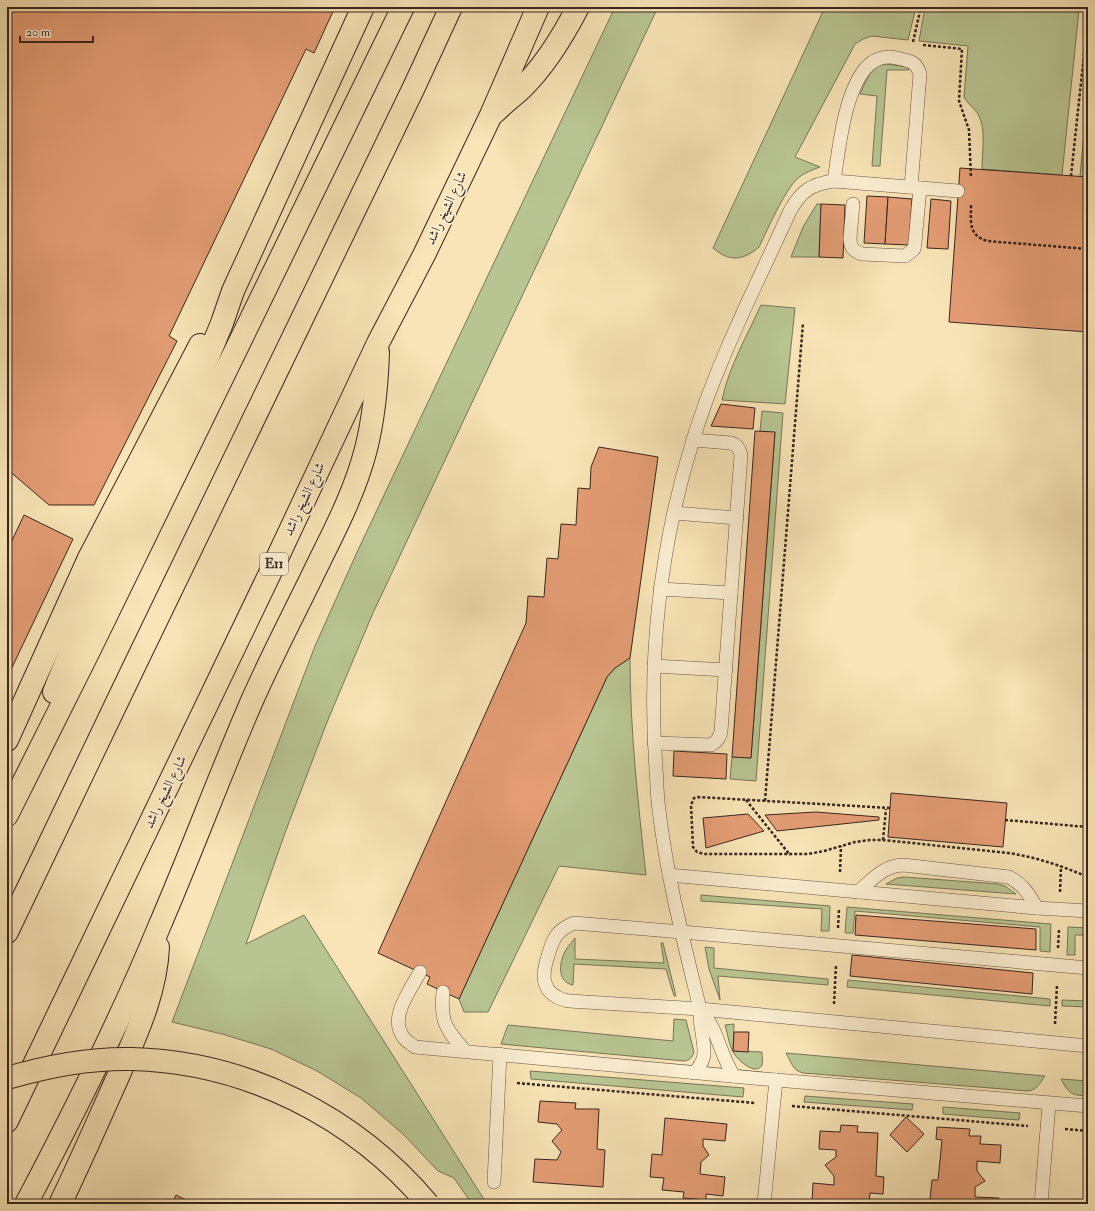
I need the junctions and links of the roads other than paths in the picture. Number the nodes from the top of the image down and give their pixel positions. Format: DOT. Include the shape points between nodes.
graph roads {
  1 [pos="362,7"];
  2 [pos="403,7"];
  3 [pos="450,7"];
  4 [pos="538,7"];
  5 [pos="578,7"];
  6 [pos="491,115"];
  7 [pos="834,181"];
  8 [pos="915,188"];
  9 [pos="958,191"];
  10 [pos="853,204"];
  11 [pos="233,291"];
  12 [pos="378,343"];
  13 [pos="693,440"];
  14 [pos="674,513"];
  15 [pos="737,518"];
  16 [pos="660,589"];
  17 [pos="732,593"];
  18 [pos="654,666"];
  19 [pos="726,670"];
  20 [pos="7,740"];
  21 [pos="654,744"];
  22 [pos="12,806"];
  23 [pos="669,875"];
  24 [pos="858,892"];
  25 [pos="1037,908"];
  26 [pos="1074,911"];
  27 [pos="1088,911"];
  28 [pos="1088,917"];
  29 [pos="159,928"];
  30 [pos="7,932"];
  31 [pos="682,932"];
  32 [pos="1088,968"];
  33 [pos="420,972"];
  34 [pos="443,992"];
  35 [pos="700,1010"];
  36 [pos="1088,1046"];
  37 [pos="465,1051"];
  38 [pos="500,1054"];
  39 [pos="694,1073"];
  40 [pos="734,1076"];
  41 [pos="7,1078"];
  42 [pos="776,1080"];
  43 [pos="1049,1104"];
  44 [pos="1088,1106"];
  45 [pos="7,1121"];
  46 [pos="494,1182"];
  47 [pos="26,1204"];
  48 [pos="60,1204"];
  49 [pos="428,1204"];
  50 [pos="764,1204"];
  51 [pos="1041,1204"];
  1 -- 11 [label="highway"];
  2 -- 22 [label="highway"];
  3 -- 30 [label="highway" via="415,85"];
  4 -- 6 [label="highway, شارع الشيخ راشد / E11"];
  5 -- 6 [label="highway" via="547,59 521,88"];
  6 -- 12 [label="highway, شارع الشيخ راشد / E11" via="424,255"];
  7 -- 8 [label="lane"];
  7 -- 8 [label="lane" via="848,106 860,77 873,61 882,57 892,57 909,60 918,68 920,80"];
  7 -- 13 [label="lane" via="822,182 797,198 718,369"];
  8 -- 9 [label="lane"];
  8 -- 10 [label="lane" via="914,249 905,256 862,254 852,249 850,238"];
  11 -- 20 [label="highway" via="206,334 101,534"];
  11 -- 22 [label="highway" via="196,386 139,500 75,640"];
  12 -- 29 [label="highway" via="372,422 349,498 253,700"];
  12 -- 45 [label="highway, شارع الشيخ راشد / E11"];
  13 -- 14 [label="lane"];
  13 -- 15 [label="lane" via="731,443 740,449"];
  14 -- 15 [label="lane"];
  14 -- 16 [label="lane"];
  15 -- 17 [label="lane"];
  16 -- 17 [label="lane"];
  16 -- 18 [label="lane"];
  17 -- 19 [label="lane"];
  18 -- 19 [label="lane"];
  18 -- 21 [label="lane"];
  19 -- 21 [label="lane" via="720,737 716,742 711,745"];
  21 -- 23 [label="lane" via="658,809"];
  23 -- 24 [label="lane"];
  23 -- 31 [label="lane"];
  24 -- 25 [label="lane"];
  24 -- 25 [label="lane" via="886,868 903,865 1009,877 1025,889"];
  25 -- 26 [label="lane"];
  26 -- 27 [label="lane"];
  26 -- 28 [label="lane"];
  29 -- 47 [label="highway" via="94,1071"];
  29 -- 48 [label="highway" via="154,979 138,1032"];
  31 -- 32 [label="lane"];
  31 -- 35 [label="lane"];
  31 -- 35 [label="lane" via="574,923 564,927 552,943 543,979 548,990 557,998 569,1001"];
  33 -- 37 [label="lane" via="398,1016 399,1028 405,1039 415,1047"];
  34 -- 37 [label="lane" via="443,1019 448,1030"];
  35 -- 36 [label="lane"];
  35 -- 39 [label="lane" via="705,1051 702,1063"];
  35 -- 40 [label="lane" via="712,1025"];
  37 -- 38 [label="lane"];
  38 -- 39 [label="lane"];
  38 -- 46 [label="lane"];
  39 -- 40 [label="lane"];
  40 -- 42 [label="lane"];
  41 -- 49 [label="highway, bridge" via="64,1064 132,1059 166,1062 233,1074 290,1097 344,1127 392,1166"];
  42 -- 43 [label="lane"];
  42 -- 50 [label="lane"];
  43 -- 44 [label="lane"];
  43 -- 51 [label="lane"];
}
